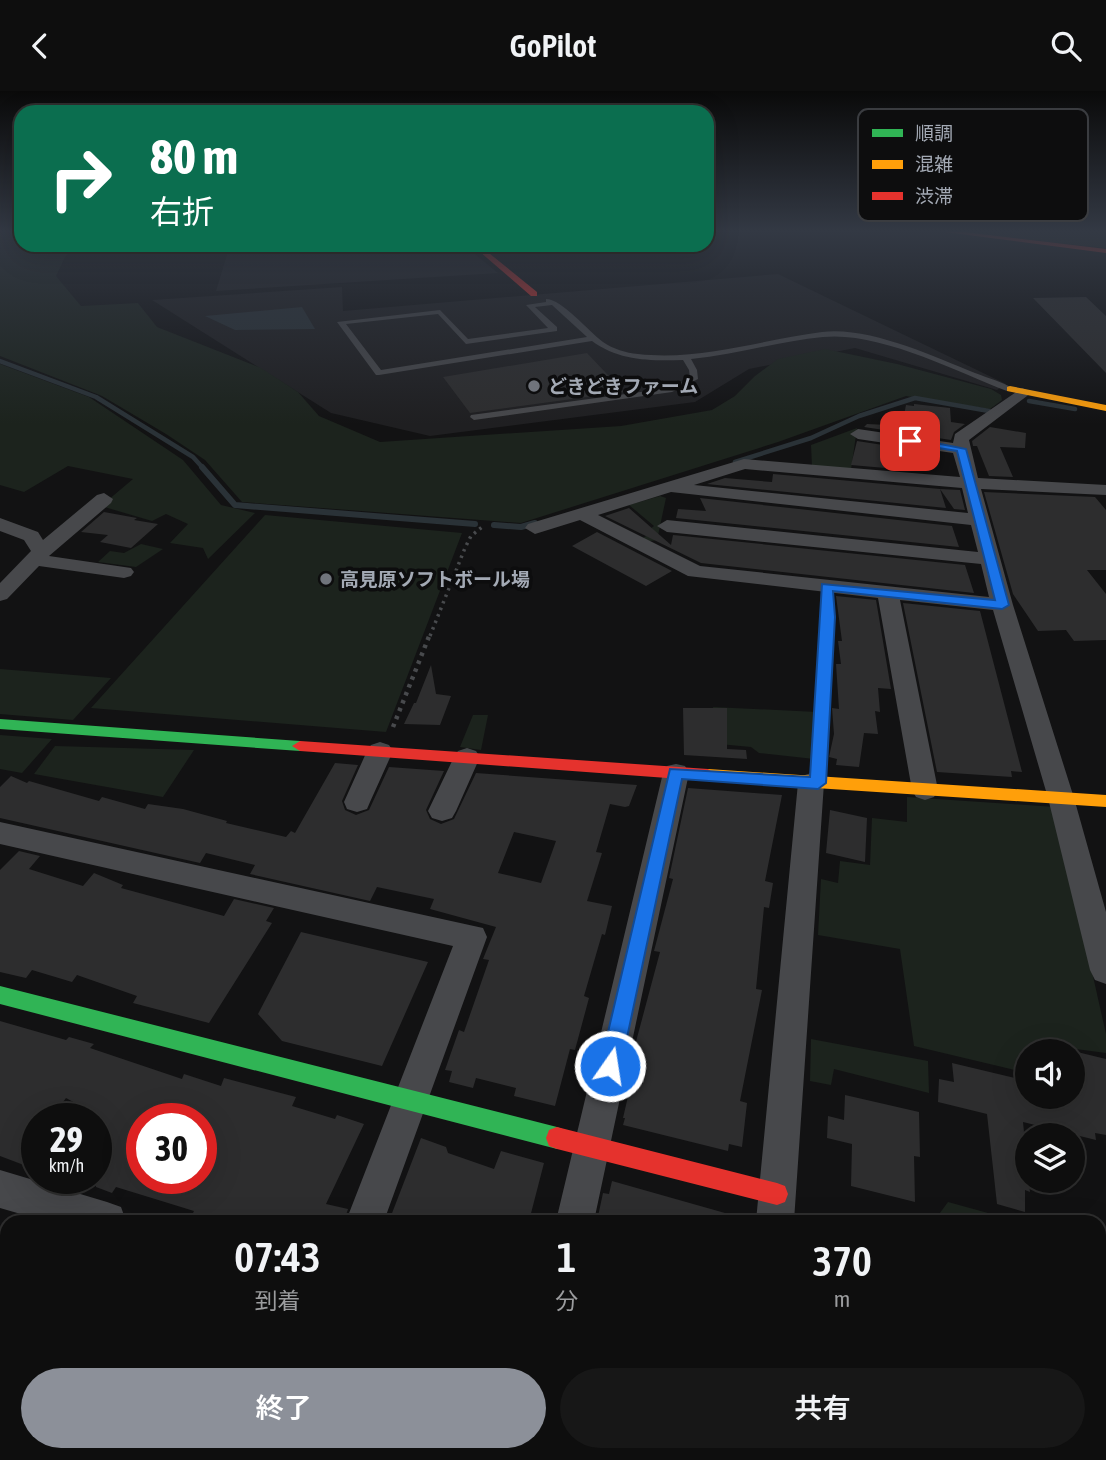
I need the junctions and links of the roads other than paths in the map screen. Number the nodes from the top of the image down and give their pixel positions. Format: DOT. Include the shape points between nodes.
graph roads {
  1 [pos="538,296"];
  2 [pos="554,303"];
  3 [pos="595,338"];
  4 [pos="686,358"];
  5 [pos="1016,391"];
  6 [pos="1106,408"];
  7 [pos="474,417"];
  8 [pos="858,434"];
  9 [pos="961,449"];
  10 [pos="971,483"];
  11 [pos="673,488"];
  12 [pos="1106,490"];
  13 [pos="104,499"];
  14 [pos="582,514"];
  15 [pos="979,520"];
  16 [pos="0,524"];
  17 [pos="667,526"];
  18 [pos="535,528"];
  19 [pos="661,555"];
  20 [pos="38,556"];
  21 [pos="991,559"];
  22 [pos="124,572"];
  23 [pos="827,587"];
  24 [pos="888,593"];
  25 [pos="0,595"];
  26 [pos="1002,605"];
  27 [pos="0,724"];
  28 [pos="382,751"];
  29 [pos="467,757"];
  30 [pos="676,773"];
  31 [pos="815,783"];
  32 [pos="925,790"];
  33 [pos="1060,798"];
  34 [pos="1106,801"];
  35 [pos="357,802"];
  36 [pos="442,811"];
  37 [pos="1,836"];
  38 [pos="1106,970"];
  39 [pos="0,995"];
  40 [pos="411,1100"];
  41 [pos="593,1145"];
  42 [pos="0,1189"];
  43 [pos="776,1208"];
  44 [pos="87,1215"];
  45 [pos="367,1215"];
  46 [pos="576,1215"];
  1 -- 2 [label="lane"];
  2 -- 3 [label="lane"];
  2 -- 3 [label="lane" via="529,305 554,329 466,342 440,312 341,322 379,373"];
  3 -- 4 [label="lane" via="632,358"];
  4 -- 5 [label="lane" via="845,334 875,338"];
  4 -- 7 [label="lane" via="694,379 672,390"];
  5 -- 6 [label="street"];
  5 -- 9 [label="street" via="961,438"];
  8 -- 9 [label="street"];
  9 -- 10 [label="street"];
  10 -- 11 [label="street" via="744,464"];
  10 -- 12 [label="street"];
  10 -- 15 [label="street"];
  11 -- 14 [label="street"];
  11 -- 15 [label="street"];
  11 -- 17 [label="street"];
  13 -- 20 [label="street"];
  14 -- 18 [label="street"];
  14 -- 19 [label="street"];
  15 -- 21 [label="street"];
  16 -- 20 [label="street" via="31,536"];
  17 -- 19 [label="street"];
  17 -- 21 [label="street"];
  19 -- 23 [label="street" via="704,573"];
  20 -- 22 [label="street"];
  20 -- 25 [label="street"];
  21 -- 26 [label="street"];
  23 -- 24 [label="street"];
  23 -- 31 [label="lane"];
  24 -- 26 [label="street"];
  24 -- 32 [label="street"];
  26 -- 33 [label="street"];
  27 -- 28 [label="street"];
  28 -- 29 [label="street"];
  28 -- 35 [label="street"];
  29 -- 30 [label="street"];
  29 -- 36 [label="street"];
  30 -- 31 [label="street"];
  30 -- 41 [label="street"];
  31 -- 32 [label="street"];
  31 -- 43 [label="street"];
  32 -- 33 [label="street"];
  33 -- 34 [label="street"];
  33 -- 38 [label="street"];
  37 -- 40 [label="street" via="472,937"];
  39 -- 40 [label="street"];
  40 -- 41 [label="street"];
  40 -- 45 [label="street"];
  41 -- 43 [label="street"];
  41 -- 46 [label="street"];
  42 -- 44 [label="street"];
}
